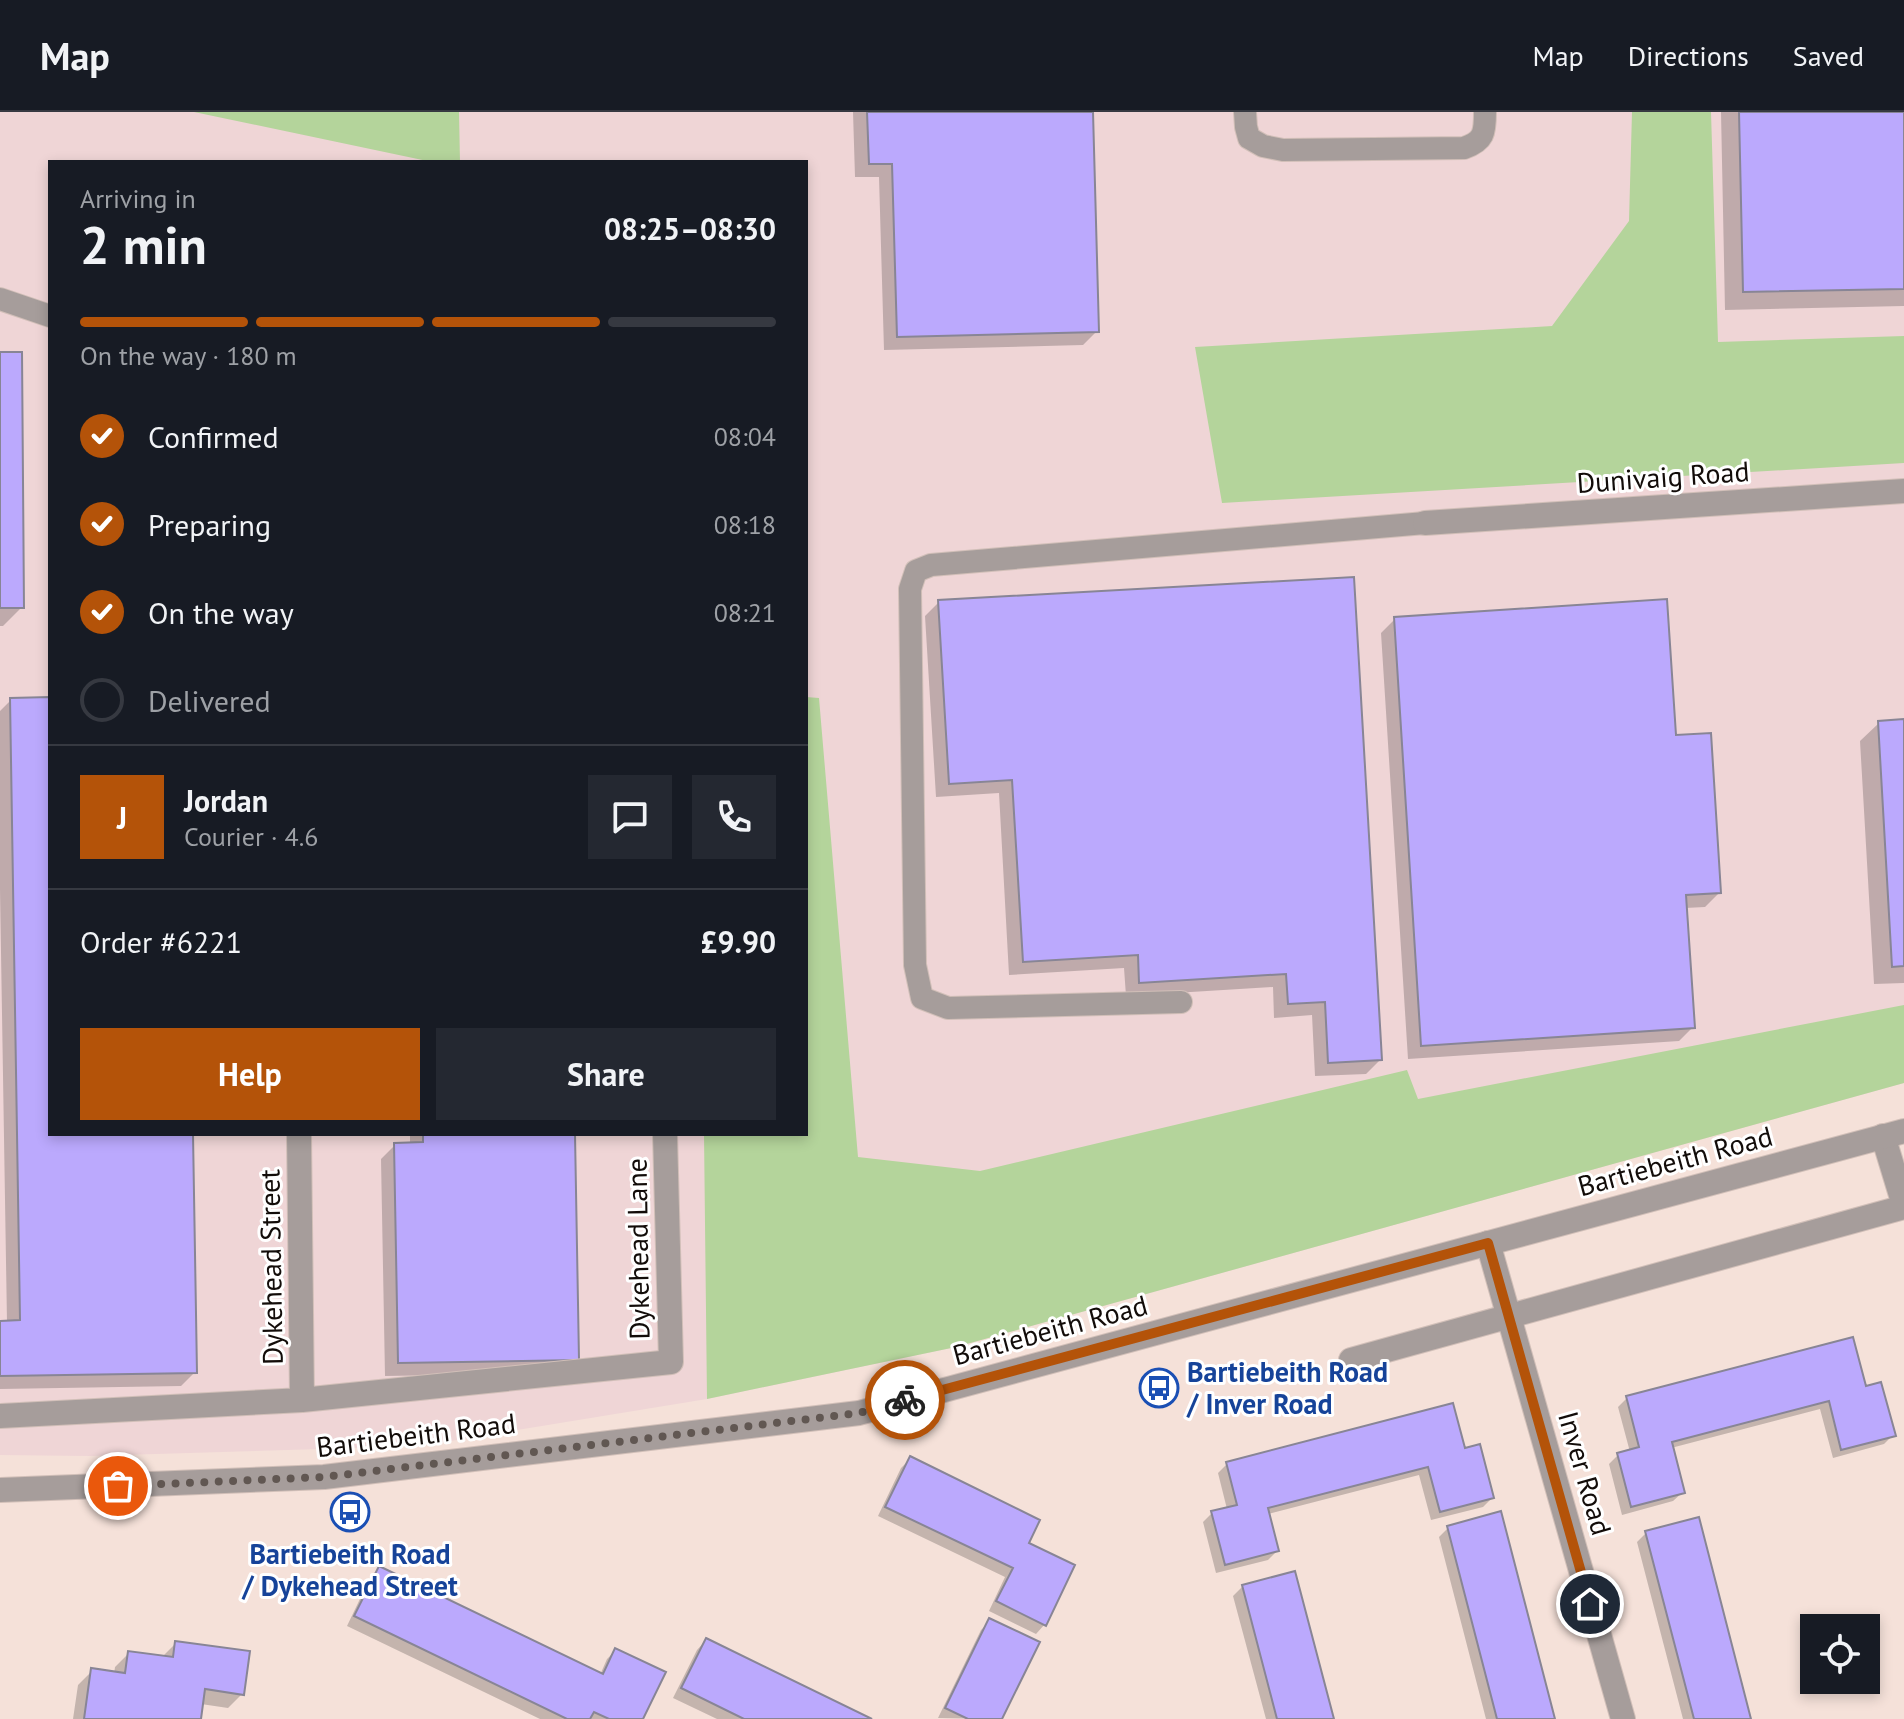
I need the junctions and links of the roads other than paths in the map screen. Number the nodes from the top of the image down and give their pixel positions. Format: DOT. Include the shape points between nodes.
graph roads {
  1 [pos="1245,112"];
  2 [pos="1485,112"];
  3 [pos="0,299"];
  4 [pos="48,315"];
  5 [pos="1904,491"];
  6 [pos="1425,523"];
  7 [pos="1181,1002"];
  8 [pos="1894,1133"];
  9 [pos="299,1136"];
  10 [pos="665,1136"];
  11 [pos="1904,1206"];
  12 [pos="1488,1243"];
  13 [pos="1510,1315"];
  14 [pos="1351,1360"];
  15 [pos="302,1400"];
  16 [pos="0,1416"];
  17 [pos="0,1490"];
  18 [pos="1623,1719"];
  1 -- 2 [label="lane" via="1249,138 1283,150 1464,148 1476,144 1483,133"];
  3 -- 4 [label="lane"];
  5 -- 6 [label="street, Dunivaig Road"];
  6 -- 7 [label="lane" via="931,565 916,571 910,589 915,965 922,998 948,1008"];
  8 -- 11 [label="street"];
  8 -- 12 [label="street, Bartiebeith Road"];
  9 -- 15 [label="street, Dykehead Street"];
  10 -- 15 [label="street, Dykehead Lane" via="671,1362"];
  11 -- 13 [label="street"];
  12 -- 13 [label="street, Inver Road"];
  12 -- 17 [label="street, Bartiebeith Road" via="859,1413 324,1477"];
  13 -- 14 [label="street"];
  13 -- 18 [label="street, Inver Road"];
  15 -- 16 [label="street"];
}
